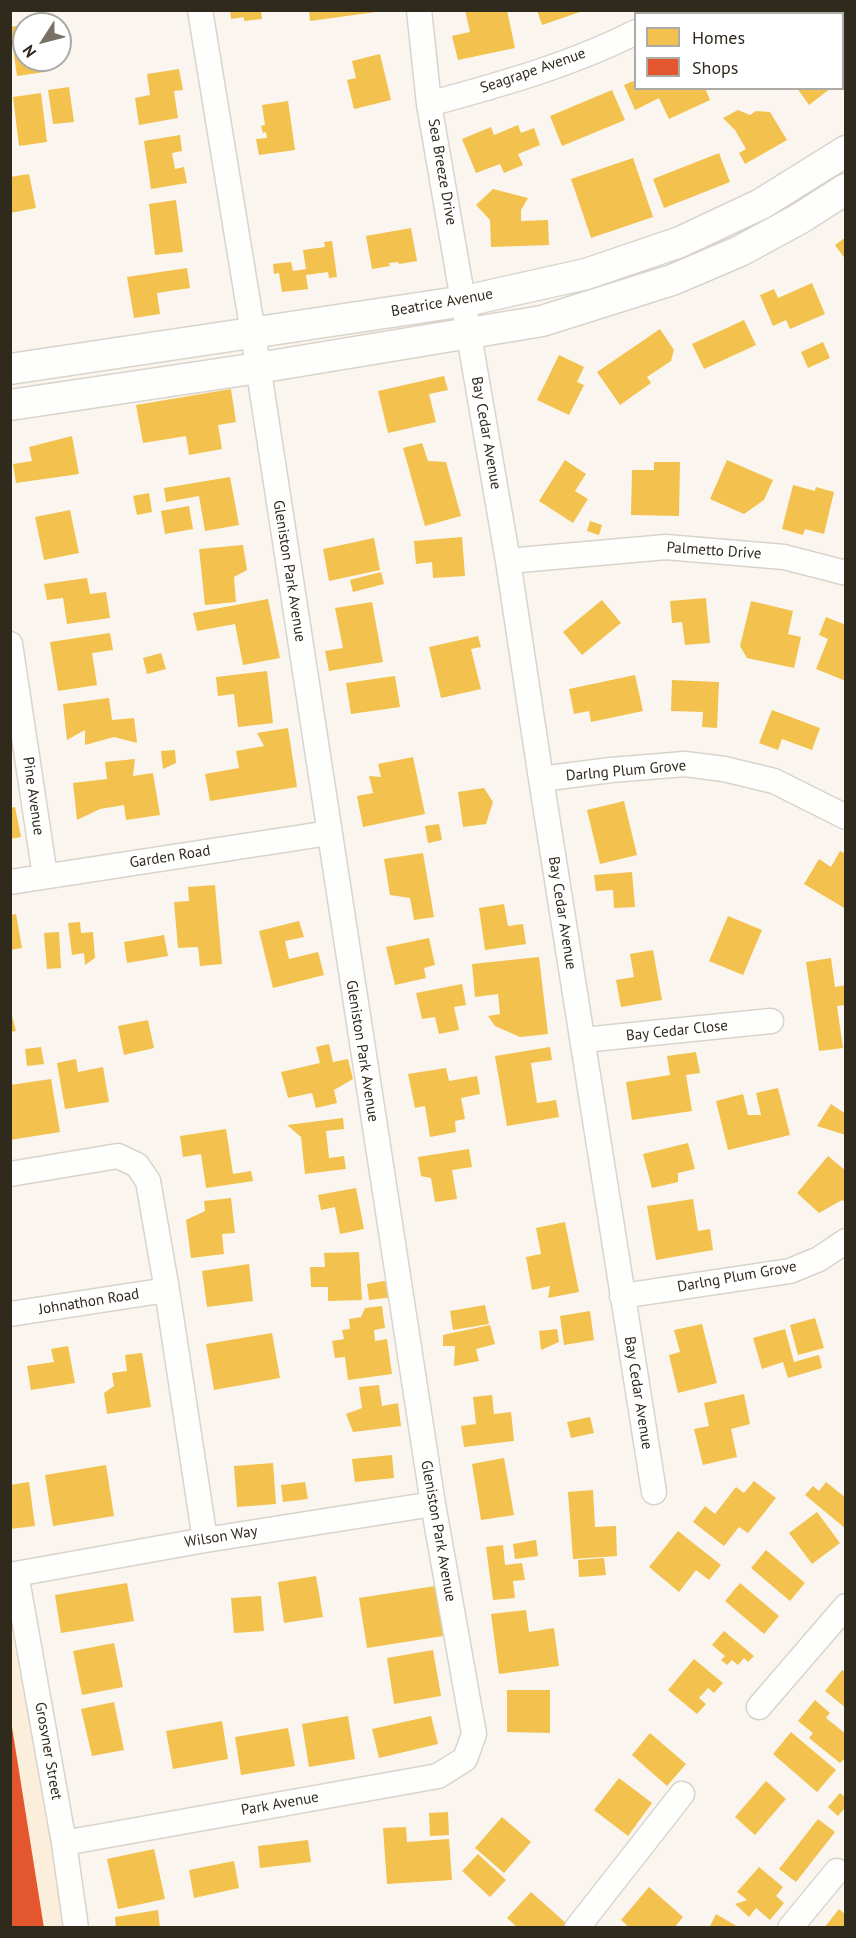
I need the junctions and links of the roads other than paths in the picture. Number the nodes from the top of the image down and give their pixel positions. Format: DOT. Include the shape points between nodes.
graph roads {
  1 [pos="200,10"];
  2 [pos="418,10"];
  3 [pos="634,33"];
  4 [pos="429,104"];
  5 [pos="846,151"];
  6 [pos="846,189"];
  7 [pos="465,301"];
  8 [pos="253,333"];
  9 [pos="468,334"];
  10 [pos="258,368"];
  11 [pos="10,369"];
  12 [pos="10,405"];
  13 [pos="508,561"];
  14 [pos="846,573"];
  15 [pos="10,644"];
  16 [pos="541,779"];
  17 [pos="846,816"];
  18 [pos="328,833"];
  19 [pos="45,876"];
  20 [pos="10,882"];
  21 [pos="771,1021"];
  22 [pos="583,1040"];
  23 [pos="10,1174"];
  24 [pos="846,1241"];
  25 [pos="167,1290"];
  26 [pos="622,1296"];
  27 [pos="10,1314"];
  28 [pos="654,1492"];
  29 [pos="433,1504"];
  30 [pos="205,1540"];
  31 [pos="13,1575"];
  32 [pos="846,1606"];
  33 [pos="759,1707"];
  34 [pos="474,1734"];
  35 [pos="682,1794"];
  36 [pos="64,1843"];
  37 [pos="837,1871"];
  38 [pos="76,1928"];
  39 [pos="577,1928"];
  40 [pos="790,1928"];
  1 -- 8 [label="street"];
  2 -- 4 [label="street, Sea Breeze Drive"];
  3 -- 4 [label="street, Seagrape Avenue" via="558,64"];
  4 -- 7 [label="street, Sea Breeze Drive"];
  5 -- 7 [label="main road, Beatrice Avenue" via="761,204 680,242 586,274"];
  6 -- 9 [label="main road" via="740,251 672,280 542,321"];
  7 -- 8 [label="main road, Beatrice Avenue"];
  7 -- 9 [label="street, Sea Breeze Drive"];
  8 -- 10 [label="street, Gleniston Park Avenue"];
  8 -- 11 [label="main road, Beatrice Avenue"];
  9 -- 10 [label="main road"];
  9 -- 13 [label="street, Bay Cedar Avenue"];
  10 -- 12 [label="main road"];
  10 -- 18 [label="street, Gleniston Park Avenue"];
  13 -- 14 [label="street, Palmetto Drive" via="666,547 783,557"];
  13 -- 16 [label="street, Bay Cedar Avenue"];
  15 -- 19 [label="street, Pine Avenue"];
  16 -- 17 [label="street, Darlng Plum Grove" via="685,764 774,781"];
  16 -- 22 [label="street, Bay Cedar Avenue"];
  18 -- 19 [label="street, Garden Road"];
  18 -- 29 [label="street, Gleniston Park Avenue"];
  19 -- 20 [label="street, Garden Road"];
  21 -- 22 [label="street, Bay Cedar Close"];
  22 -- 26 [label="street, Bay Cedar Avenue"];
  23 -- 25 [label="street" via="118,1156 137,1165 148,1181"];
  24 -- 26 [label="street, Darlng Plum Grove" via="819,1259 790,1271"];
  25 -- 27 [label="street, Johnathon Road"];
  25 -- 30 [label="street"];
  26 -- 28 [label="street, Bay Cedar Avenue"];
  29 -- 30 [label="street, Wilson Way"];
  29 -- 34 [label="street, Gleniston Park Avenue"];
  30 -- 31 [label="street, Wilson Way"];
  31 -- 36 [label="street, Grosvner Street"];
  32 -- 33 [label="street"];
  34 -- 36 [label="street, Park Avenue" via="465,1759 438,1776"];
  35 -- 39 [label="street"];
  36 -- 38 [label="street, Grosvner Street"];
  37 -- 40 [label="street"];
}
